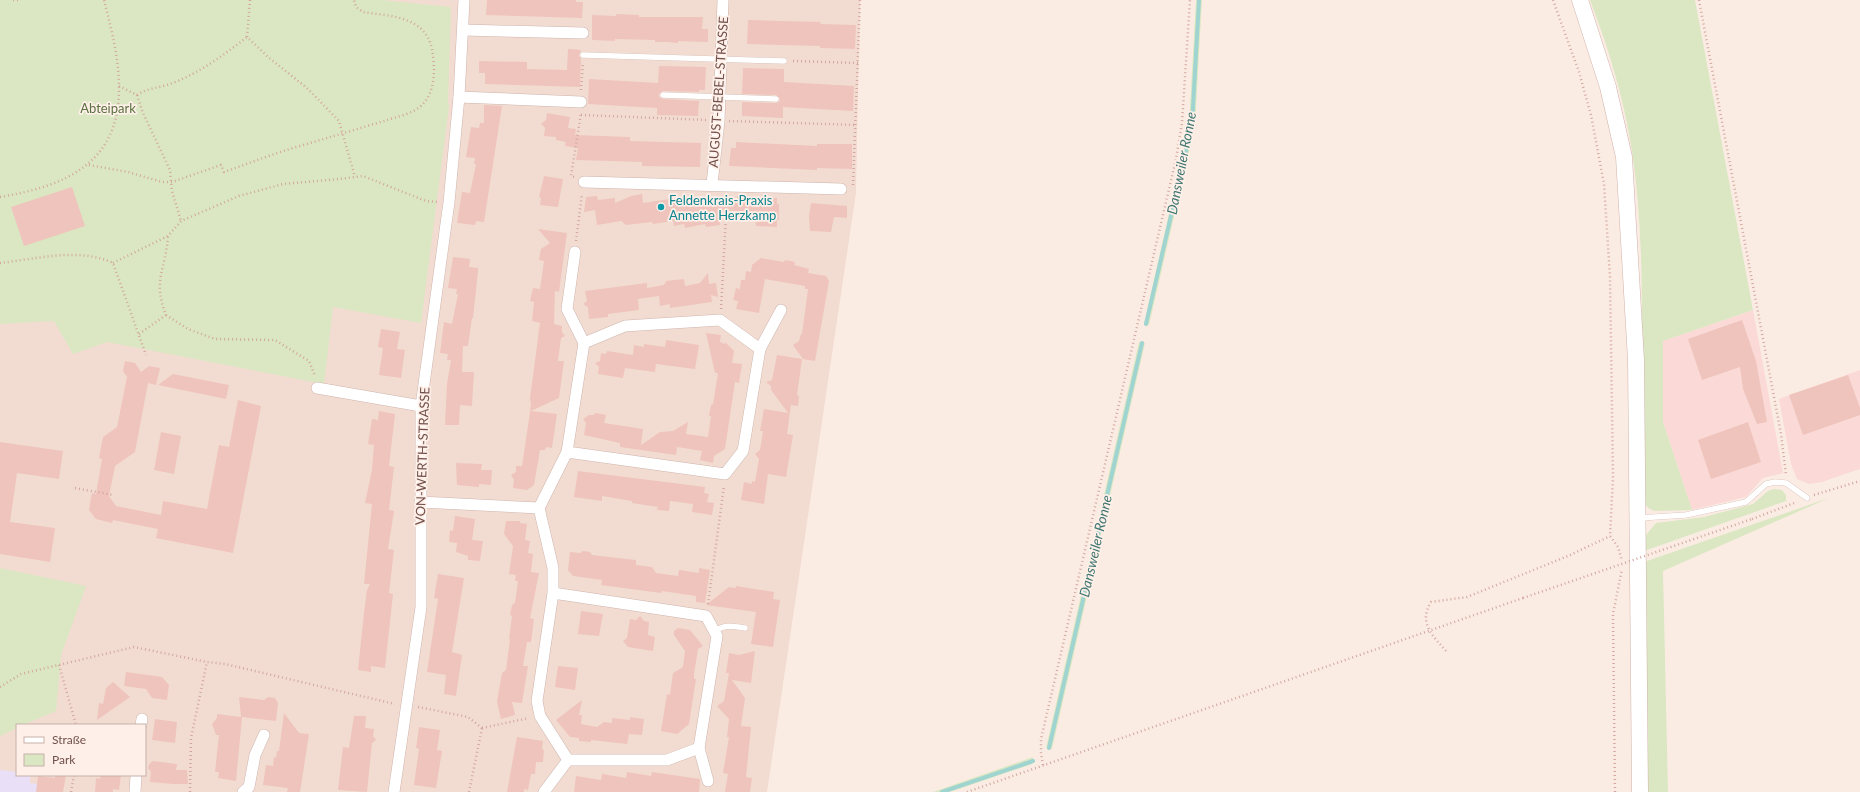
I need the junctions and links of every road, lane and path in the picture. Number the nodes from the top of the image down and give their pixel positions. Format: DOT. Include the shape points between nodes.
graph roads {
  1 [pos="13,0"];
  2 [pos="21,0"];
  3 [pos="104,0"];
  4 [pos="250,0"];
  5 [pos="354,0"];
  6 [pos="464,0"];
  7 [pos="723,0"];
  8 [pos="860,0"];
  9 [pos="1190,0"];
  10 [pos="1552,0"];
  11 [pos="1580,0"];
  12 [pos="1699,0"];
  13 [pos="463,30"];
  14 [pos="582,33"];
  15 [pos="247,37"];
  16 [pos="583,55"];
  17 [pos="722,59"];
  18 [pos="784,61"];
  19 [pos="858,63"];
  20 [pos="119,86"];
  21 [pos="138,95"];
  22 [pos="663,95"];
  23 [pos="459,97"];
  24 [pos="720,98"];
  25 [pos="776,99"];
  26 [pos="581,102"];
  27 [pos="581,115"];
  28 [pos="718,121"];
  29 [pos="857,126"];
  30 [pos="343,134"];
  31 [pos="89,165"];
  32 [pos="355,177"];
  33 [pos="172,182"];
  34 [pos="584,182"];
  35 [pos="712,184"];
  36 [pos="727,185"];
  37 [pos="842,189"];
  38 [pos="0,197"];
  39 [pos="449,202"];
  40 [pos="180,221"];
  41 [pos="168,236"];
  42 [pos="575,252"];
  43 [pos="0,263"];
  44 [pos="113,263"];
  45 [pos="781,310"];
  46 [pos="166,315"];
  47 [pos="720,320"];
  48 [pos="139,334"];
  49 [pos="584,343"];
  50 [pos="760,349"];
  51 [pos="146,355"];
  52 [pos="317,388"];
  53 [pos="421,406"];
  54 [pos="567,452"];
  55 [pos="725,474"];
  56 [pos="1786,483"];
  57 [pos="76,488"];
  58 [pos="113,495"];
  59 [pos="1807,498"];
  60 [pos="420,502"];
  61 [pos="539,508"];
  62 [pos="1637,518"];
  63 [pos="1752,519"];
  64 [pos="1610,536"];
  65 [pos="553,593"];
  66 [pos="706,616"];
  67 [pos="745,628"];
  68 [pos="715,631"];
  69 [pos="1429,631"];
  70 [pos="1446,651"];
  71 [pos="207,662"];
  72 [pos="59,665"];
  73 [pos="0,688"];
  74 [pos="407,706"];
  75 [pos="540,716"];
  76 [pos="76,724"];
  77 [pos="482,728"];
  78 [pos="264,735"];
  79 [pos="699,748"];
  80 [pos="568,760"];
  81 [pos="1044,765"];
  82 [pos="74,776"];
  83 [pos="136,776"];
  84 [pos="708,781"];
  85 [pos="72,792"];
  86 [pos="135,792"];
  87 [pos="190,792"];
  88 [pos="243,792"];
  89 [pos="394,792"];
  90 [pos="469,792"];
  91 [pos="544,792"];
  92 [pos="967,792"];
  93 [pos="1615,792"];
  94 [pos="1640,792"];
  1 -- 2 [label="path"];
  3 -- 20 [label="path"];
  4 -- 15 [label="path"];
  5 -- 30 [label="path" via="356,7 363,12 413,21 423,30 430,43 434,71 430,94 422,106"];
  6 -- 13 [label="street, VON-WERTH-STRASSE"];
  7 -- 17 [label="street, AUGUST-BEBEL-STRASSE"];
  8 -- 19 [label="path"];
  9 -- 81 [label="path" via="1182,123 1176,159 1041,739"];
  10 -- 64 [label="path" via="1579,72 1599,151 1604,184 1610,278 1613,478"];
  11 -- 62 [label="main road" via="1608,87 1624,157 1636,360"];
  12 -- 56 [label="path" via="1781,434"];
  13 -- 14 [label="street"];
  13 -- 23 [label="street, VON-WERTH-STRASSE"];
  15 -- 21 [label="path" via="189,75 170,84 143,90"];
  15 -- 30 [label="path" via="307,88 339,121"];
  16 -- 17 [label="lane"];
  17 -- 18 [label="lane"];
  17 -- 24 [label="street, AUGUST-BEBEL-STRASSE"];
  18 -- 19 [label="path"];
  19 -- 29 [label="path"];
  20 -- 21 [label="path"];
  20 -- 31 [label="path" via="114,128"];
  21 -- 33 [label="path" via="143,113 170,170"];
  22 -- 24 [label="lane"];
  23 -- 26 [label="street"];
  23 -- 39 [label="street, VON-WERTH-STRASSE"];
  24 -- 25 [label="lane"];
  24 -- 28 [label="street, AUGUST-BEBEL-STRASSE"];
  27 -- 28 [label="path"];
  28 -- 29 [label="path"];
  28 -- 35 [label="street, AUGUST-BEBEL-STRASSE"];
  29 -- 37 [label="path" via="853,188"];
  30 -- 32 [label="path"];
  30 -- 33 [label="path" via="224,172 221,165"];
  31 -- 33 [label="path" via="128,172 162,182"];
  31 -- 38 [label="path" via="55,183"];
  32 -- 39 [label="path" via="363,176 426,201"];
  32 -- 40 [label="path" via="259,189"];
  33 -- 40 [label="path"];
  34 -- 35 [label="street, AUGUST-BEBEL-STRASSE"];
  34 -- 42 [label="path"];
  35 -- 36 [label="street, AUGUST-BEBEL-STRASSE"];
  36 -- 37 [label="street, AUGUST-BEBEL-STRASSE"];
  36 -- 47 [label="path"];
  39 -- 53 [label="street, VON-WERTH-STRASSE"];
  40 -- 41 [label="path"];
  41 -- 44 [label="path"];
  41 -- 46 [label="path" via="159,284 160,298"];
  42 -- 49 [label="street" via="567,309"];
  43 -- 44 [label="path" via="81,255 103,258"];
  44 -- 48 [label="path"];
  45 -- 50 [label="street"];
  46 -- 48 [label="path"];
  46 -- 52 [label="path" via="188,329 215,339 275,340 309,361"];
  47 -- 49 [label="street" via="625,326"];
  47 -- 50 [label="street"];
  48 -- 51 [label="path"];
  49 -- 54 [label="street"];
  50 -- 55 [label="street" via="744,451"];
  52 -- 53 [label="street"];
  53 -- 60 [label="street, VON-WERTH-STRASSE"];
  54 -- 55 [label="street"];
  54 -- 61 [label="street"];
  55 -- 66 [label="path"];
  56 -- 59 [label="lane"];
  56 -- 62 [label="lane" via="1766,484 1746,502 1704,512"];
  57 -- 58 [label="path"];
  60 -- 61 [label="street"];
  60 -- 74 [label="street, VON-WERTH-STRASSE" via="421,607"];
  61 -- 65 [label="street" via="553,568"];
  62 -- 94 [label="main road"];
  63 -- 69 [label="path, bridge"];
  64 -- 69 [label="path" via="1467,597 1431,602 1426,610 1425,619"];
  64 -- 93 [label="path" via="1618,547 1622,561 1613,614"];
  65 -- 66 [label="street"];
  65 -- 75 [label="street" via="537,701"];
  66 -- 68 [label="street"];
  67 -- 68 [label="lane" via="729,626"];
  68 -- 79 [label="street" via="717,636"];
  69 -- 70 [label="path"];
  69 -- 81 [label="path"];
  71 -- 72 [label="path" via="134,647"];
  71 -- 74 [label="path"];
  71 -- 87 [label="path" via="191,738"];
  72 -- 73 [label="path" via="21,674"];
  72 -- 76 [label="path"];
  74 -- 77 [label="path" via="468,717"];
  74 -- 89 [label="street, VON-WERTH-STRASSE"];
  75 -- 77 [label="path"];
  75 -- 80 [label="street"];
  77 -- 90 [label="path"];
  78 -- 88 [label="street" via="255,755 249,787"];
  79 -- 80 [label="street" via="667,760"];
  79 -- 84 [label="street"];
  80 -- 91 [label="street"];
  81 -- 92 [label="path"];
  82 -- 85 [label="path"];
  83 -- 86 [label="street"];
}
